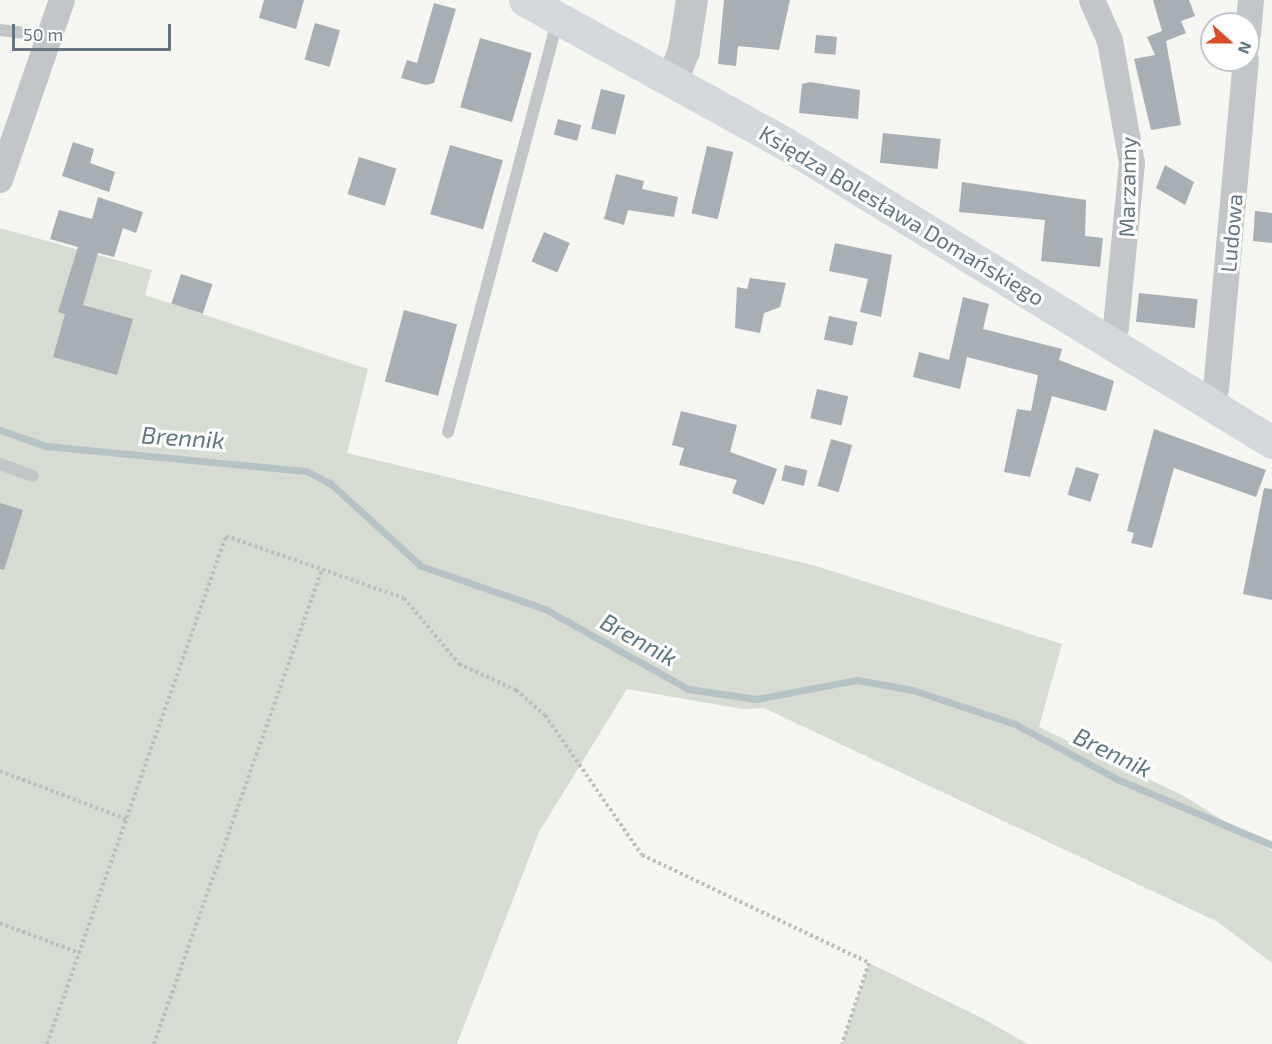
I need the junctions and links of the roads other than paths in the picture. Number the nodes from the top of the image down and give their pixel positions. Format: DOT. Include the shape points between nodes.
graph roads {
  1 [pos="62,0"];
  2 [pos="525,0"];
  3 [pos="692,0"];
  4 [pos="1092,0"];
  5 [pos="559,18"];
  6 [pos="0,30"];
  7 [pos="49,36"];
  8 [pos="1245,72"];
  9 [pos="673,78"];
  10 [pos="0,180"];
  11 [pos="1109,341"];
  12 [pos="1209,404"];
  13 [pos="448,432"];
  14 [pos="1272,442"];
  15 [pos="0,464"];
  16 [pos="33,476"];
  1 -- 7 [label="street"];
  2 -- 5 [label="main road, Księdza Bolesława Domańskiego"];
  3 -- 9 [label="street" via="684,51"];
  4 -- 11 [label="street, Marzanny" via="1113,52 1132,163 1117,315"];
  5 -- 9 [label="main road, Księdza Bolesława Domańskiego"];
  5 -- 13 [label="lane"];
  6 -- 7 [label="lane"];
  7 -- 10 [label="street"];
  8 -- 12 [label="street, Ludowa" via="1216,388"];
  9 -- 11 [label="main road, Księdza Bolesława Domańskiego"];
  11 -- 12 [label="main road, Księdza Bolesława Domańskiego"];
  12 -- 14 [label="main road, Księdza Bolesława Domańskiego"];
  15 -- 16 [label="lane"];
}
